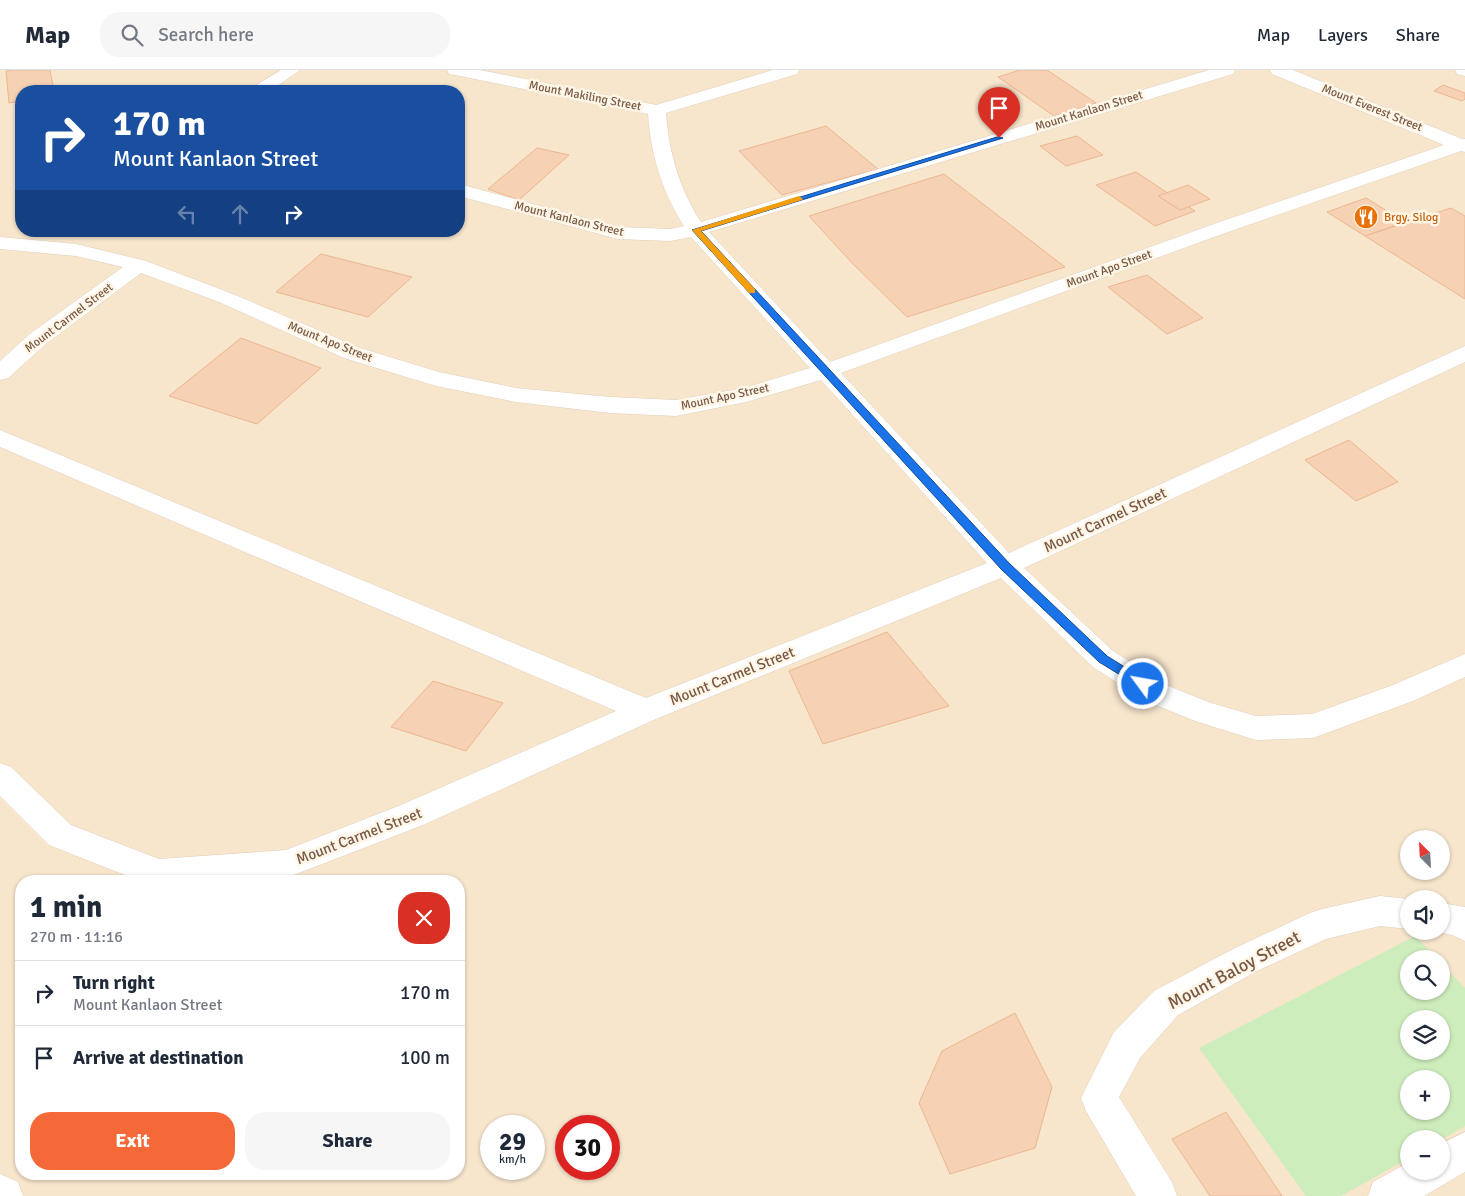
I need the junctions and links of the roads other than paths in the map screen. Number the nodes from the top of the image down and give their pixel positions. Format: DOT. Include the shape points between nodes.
graph roads {
  1 [pos="454,70"];
  2 [pos="791,70"];
  3 [pos="1227,70"];
  4 [pos="1278,70"];
  5 [pos="286,73"];
  6 [pos="268,85"];
  7 [pos="657,110"];
  8 [pos="1464,146"];
  9 [pos="465,192"];
  10 [pos="696,230"];
  11 [pos="0,243"];
  12 [pos="139,265"];
  13 [pos="1465,353"];
  14 [pos="826,371"];
  15 [pos="0,373"];
  16 [pos="0,438"];
  17 [pos="1005,566"];
  18 [pos="1465,665"];
  19 [pos="646,711"];
  20 [pos="0,776"];
  21 [pos="1400,913"];
  22 [pos="1450,919"];
  23 [pos="1465,925"];
  24 [pos="1465,1151"];
  25 [pos="1450,1160"];
  26 [pos="1415,1180"];
  27 [pos="0,1193"];
  28 [pos="4,1196"];
  29 [pos="1158,1196"];
  30 [pos="1387,1196"];
  1 -- 7 [label="street, Mount Makiling Street"];
  2 -- 7 [label="street"];
  3 -- 10 [label="street, Mount Kanlaon Street"];
  4 -- 8 [label="street, Mount Everest Street"];
  5 -- 6 [label="street"];
  7 -- 10 [label="street" via="658,142 667,174 678,203"];
  8 -- 14 [label="street, Mount Apo Street" via="1221,228"];
  9 -- 10 [label="street, Mount Kanlaon Street" via="618,232 670,235"];
  10 -- 14 [label="street"];
  11 -- 12 [label="street, Mount Apo Street" via="76,250"];
  12 -- 14 [label="street, Mount Apo Street" via="226,298 352,353 436,379 516,395 676,408 746,396"];
  12 -- 15 [label="street, Mount Carmel Street" via="39,338"];
  13 -- 17 [label="street, Mount Carmel Street"];
  14 -- 17 [label="street"];
  16 -- 19 [label="street"];
  17 -- 18 [label="street" via="1103,659 1156,692 1205,713 1256,728 1313,726 1403,694"];
  17 -- 19 [label="street, Mount Carmel Street"];
  19 -- 20 [label="street, Mount Carmel Street" via="412,816 286,864 159,874 60,835"];
  21 -- 29 [label="street, Mount Baloy Street" via="1380,911 1322,924 1245,960 1166,1003 1127,1045 1099,1098"];
  22 -- 23 [label="street"];
  24 -- 25 [label="street"];
  26 -- 30 [label="street"];
  27 -- 28 [label="street"];
}
